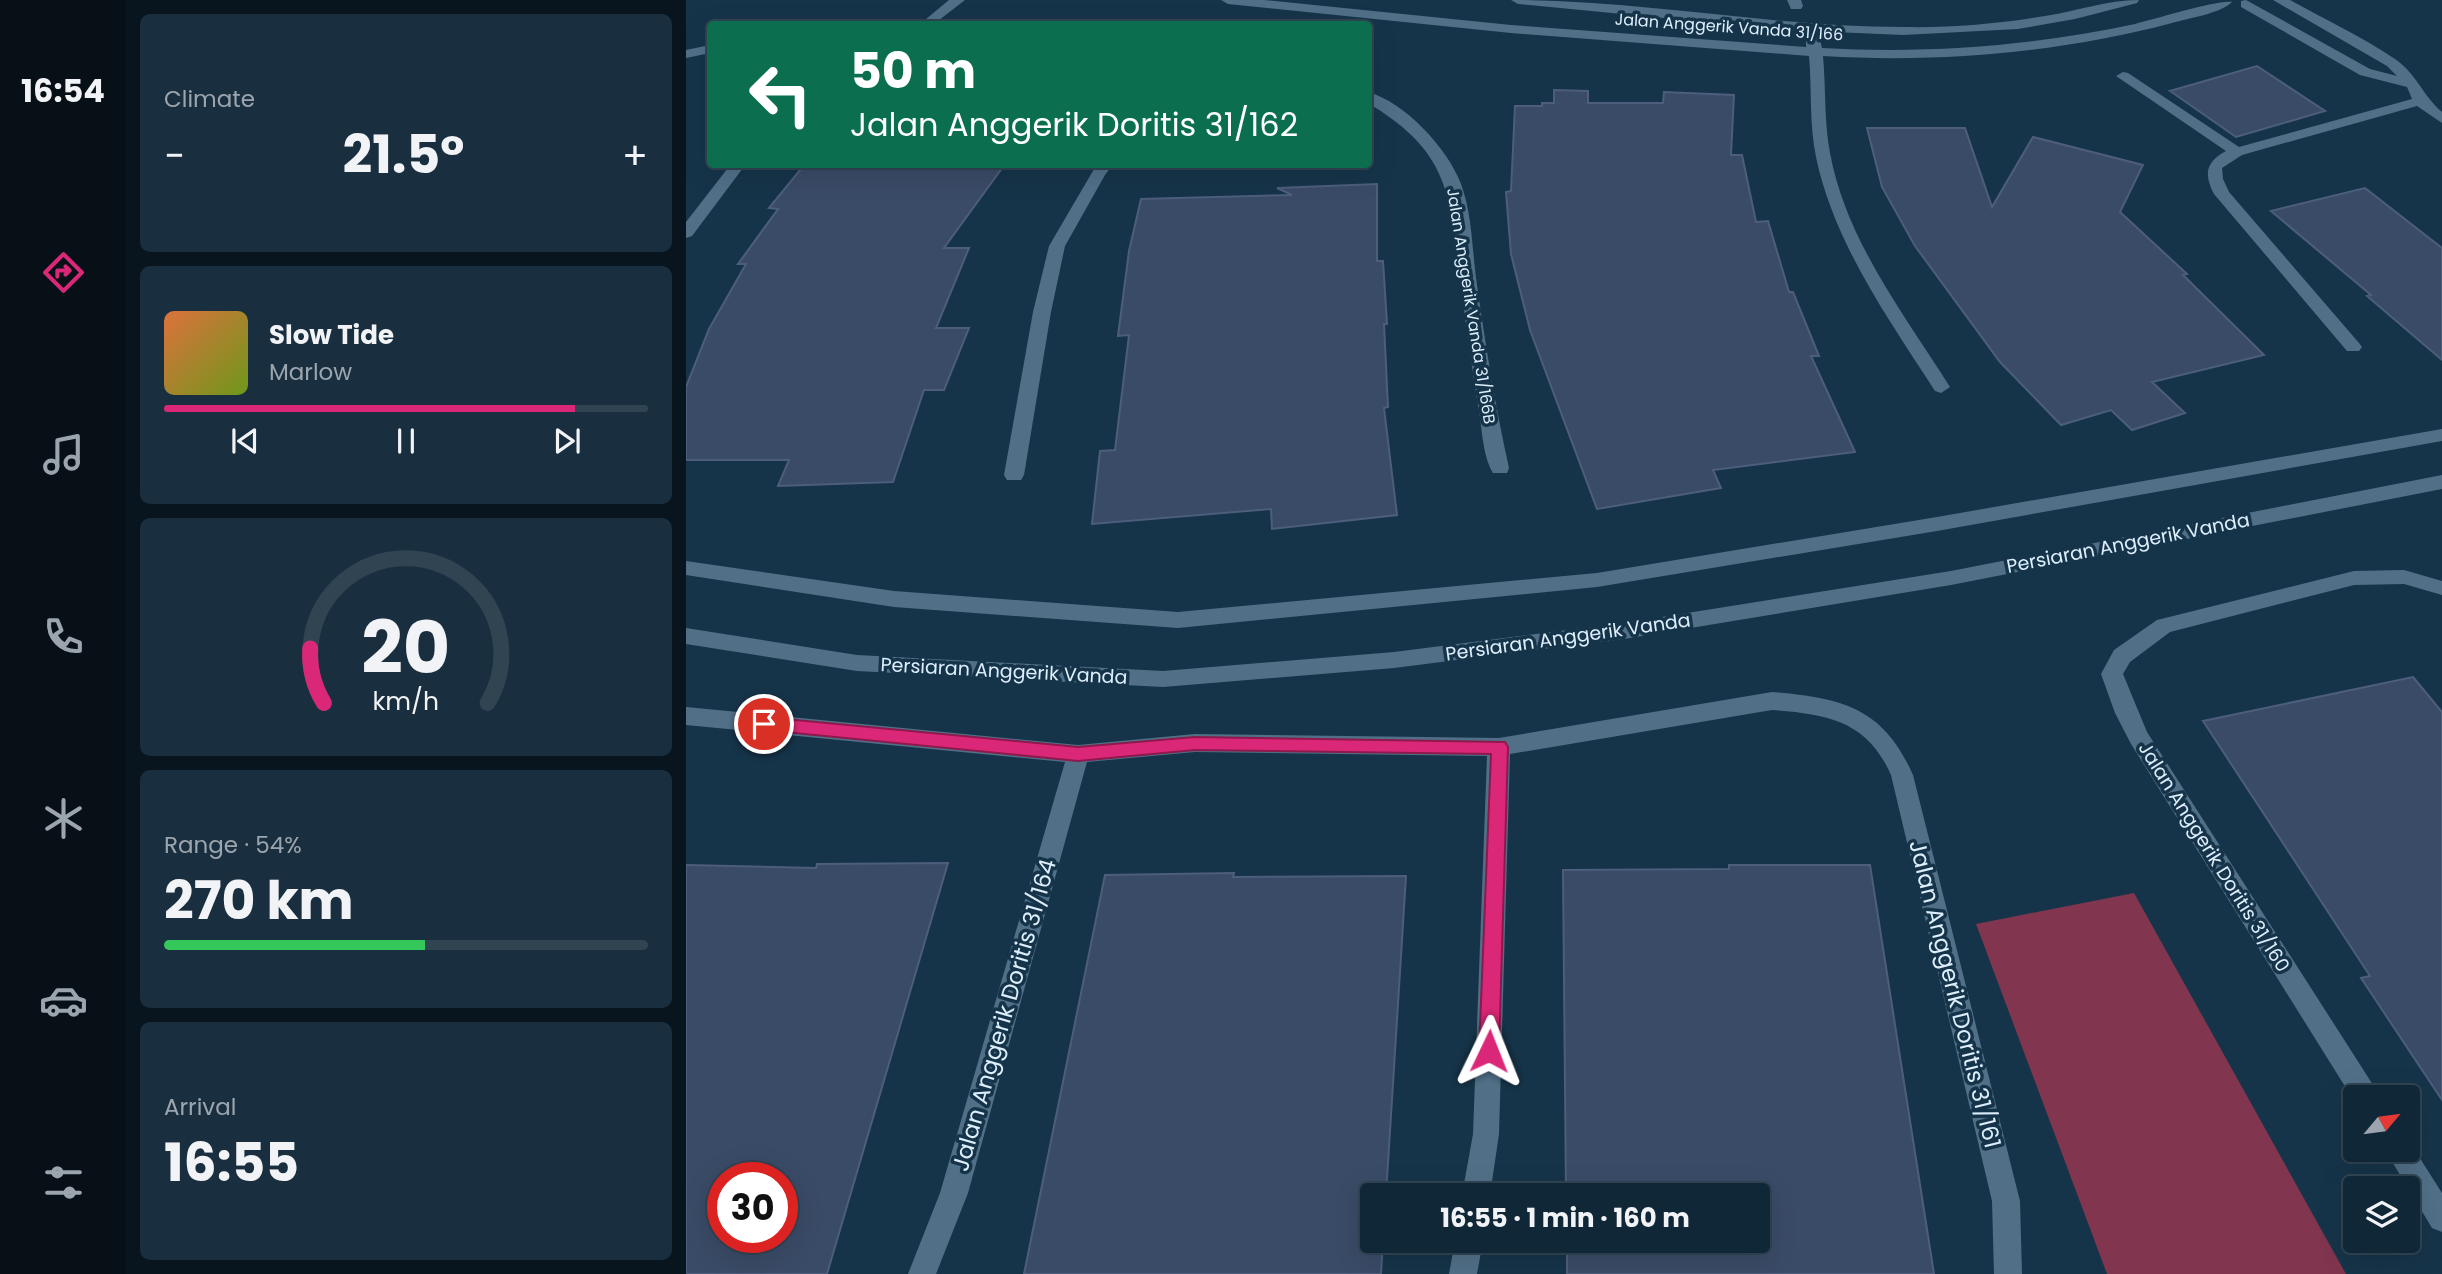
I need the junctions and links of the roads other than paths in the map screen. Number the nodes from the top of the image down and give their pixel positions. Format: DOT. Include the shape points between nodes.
graph roads {
  1 [pos="958,0"];
  2 [pos="1228,0"];
  3 [pos="1518,0"];
  4 [pos="2132,0"];
  5 [pos="2261,0"];
  6 [pos="2280,0"];
  7 [pos="2221,1"];
  8 [pos="1300,4"];
  9 [pos="2246,4"];
  10 [pos="930,21"];
  11 [pos="1290,21"];
  12 [pos="1811,29"];
  13 [pos="707,50"];
  14 [pos="1816,51"];
  15 [pos="686,54"];
  16 [pos="2123,76"];
  17 [pos="2413,84"];
  18 [pos="1372,98"];
  19 [pos="2420,100"];
  20 [pos="2442,119"];
  21 [pos="2236,152"];
  22 [pos="736,168"];
  23 [pos="1102,168"];
  24 [pos="686,233"];
  25 [pos="2353,347"];
  26 [pos="1941,387"];
  27 [pos="2442,435"];
  28 [pos="1500,468"];
  29 [pos="1014,475"];
  30 [pos="2442,482"];
  31 [pos="686,568"];
  32 [pos="2442,588"];
  33 [pos="686,636"];
  34 [pos="686,716"];
  35 [pos="1499,747"];
  36 [pos="1078,754"];
  37 [pos="2358,1085"];
  38 [pos="2407,1162"];
  39 [pos="1478,1183"];
  40 [pos="2442,1218"];
  41 [pos="1467,1253"];
  42 [pos="922,1274"];
  43 [pos="1463,1274"];
  44 [pos="2008,1274"];
  1 -- 10 [label="street"];
  2 -- 8 [label="street, Jalan Anggerik Vanda 31/166"];
  3 -- 12 [label="street, Jalan Anggerik Vanda 31/166"];
  4 -- 12 [label="street, Jalan Anggerik Vanda 31/166" via="2092,13 2020,26 1934,33"];
  5 -- 9 [label="street"];
  6 -- 17 [label="street" via="2392,63"];
  7 -- 9 [label="street"];
  7 -- 14 [label="street, Jalan Anggerik Vanda 31/166" via="2183,17 2124,32 2041,46 1881,54"];
  8 -- 11 [label="street"];
  8 -- 14 [label="street, Jalan Anggerik Vanda 31/166" via="1524,32"];
  9 -- 17 [label="street" via="2365,72"];
  12 -- 14 [label="street"];
  13 -- 15 [label="street"];
  14 -- 26 [label="street" via="1823,154 1834,199 1852,238"];
  16 -- 21 [label="street"];
  17 -- 19 [label="street"];
  18 -- 28 [label="street, Jalan Anggerik Vanda 31/166B" via="1401,115 1429,143 1450,175 1485,406"];
  19 -- 20 [label="street"];
  19 -- 21 [label="street"];
  21 -- 25 [label="street" via="2214,167 2212,178"];
  22 -- 24 [label="street"];
  23 -- 29 [label="street" via="1057,246"];
  27 -- 31 [label="street" via="1597,580 1178,620 894,599"];
  30 -- 33 [label="street, Persiaran Anggerik Vanda" via="1951,578 1624,631 1394,660 1163,679 857,663"];
  32 -- 37 [label="street, Jalan Anggerik Doritis 31/160" via="2404,577 2354,578 2164,626 2122,656 2112,674 2139,738"];
  34 -- 36 [label="street"];
  35 -- 36 [label="street" via="1195,743"];
  35 -- 39 [label="street" via="1486,1134"];
  35 -- 44 [label="street, Jalan Anggerik Doritis 31/161" via="1772,701 1841,711 1885,740 1902,775 2006,1201"];
  36 -- 42 [label="street, Jalan Anggerik Doritis 31/164" via="954,1193"];
  38 -- 40 [label="street"];
  41 -- 43 [label="street"];
}
